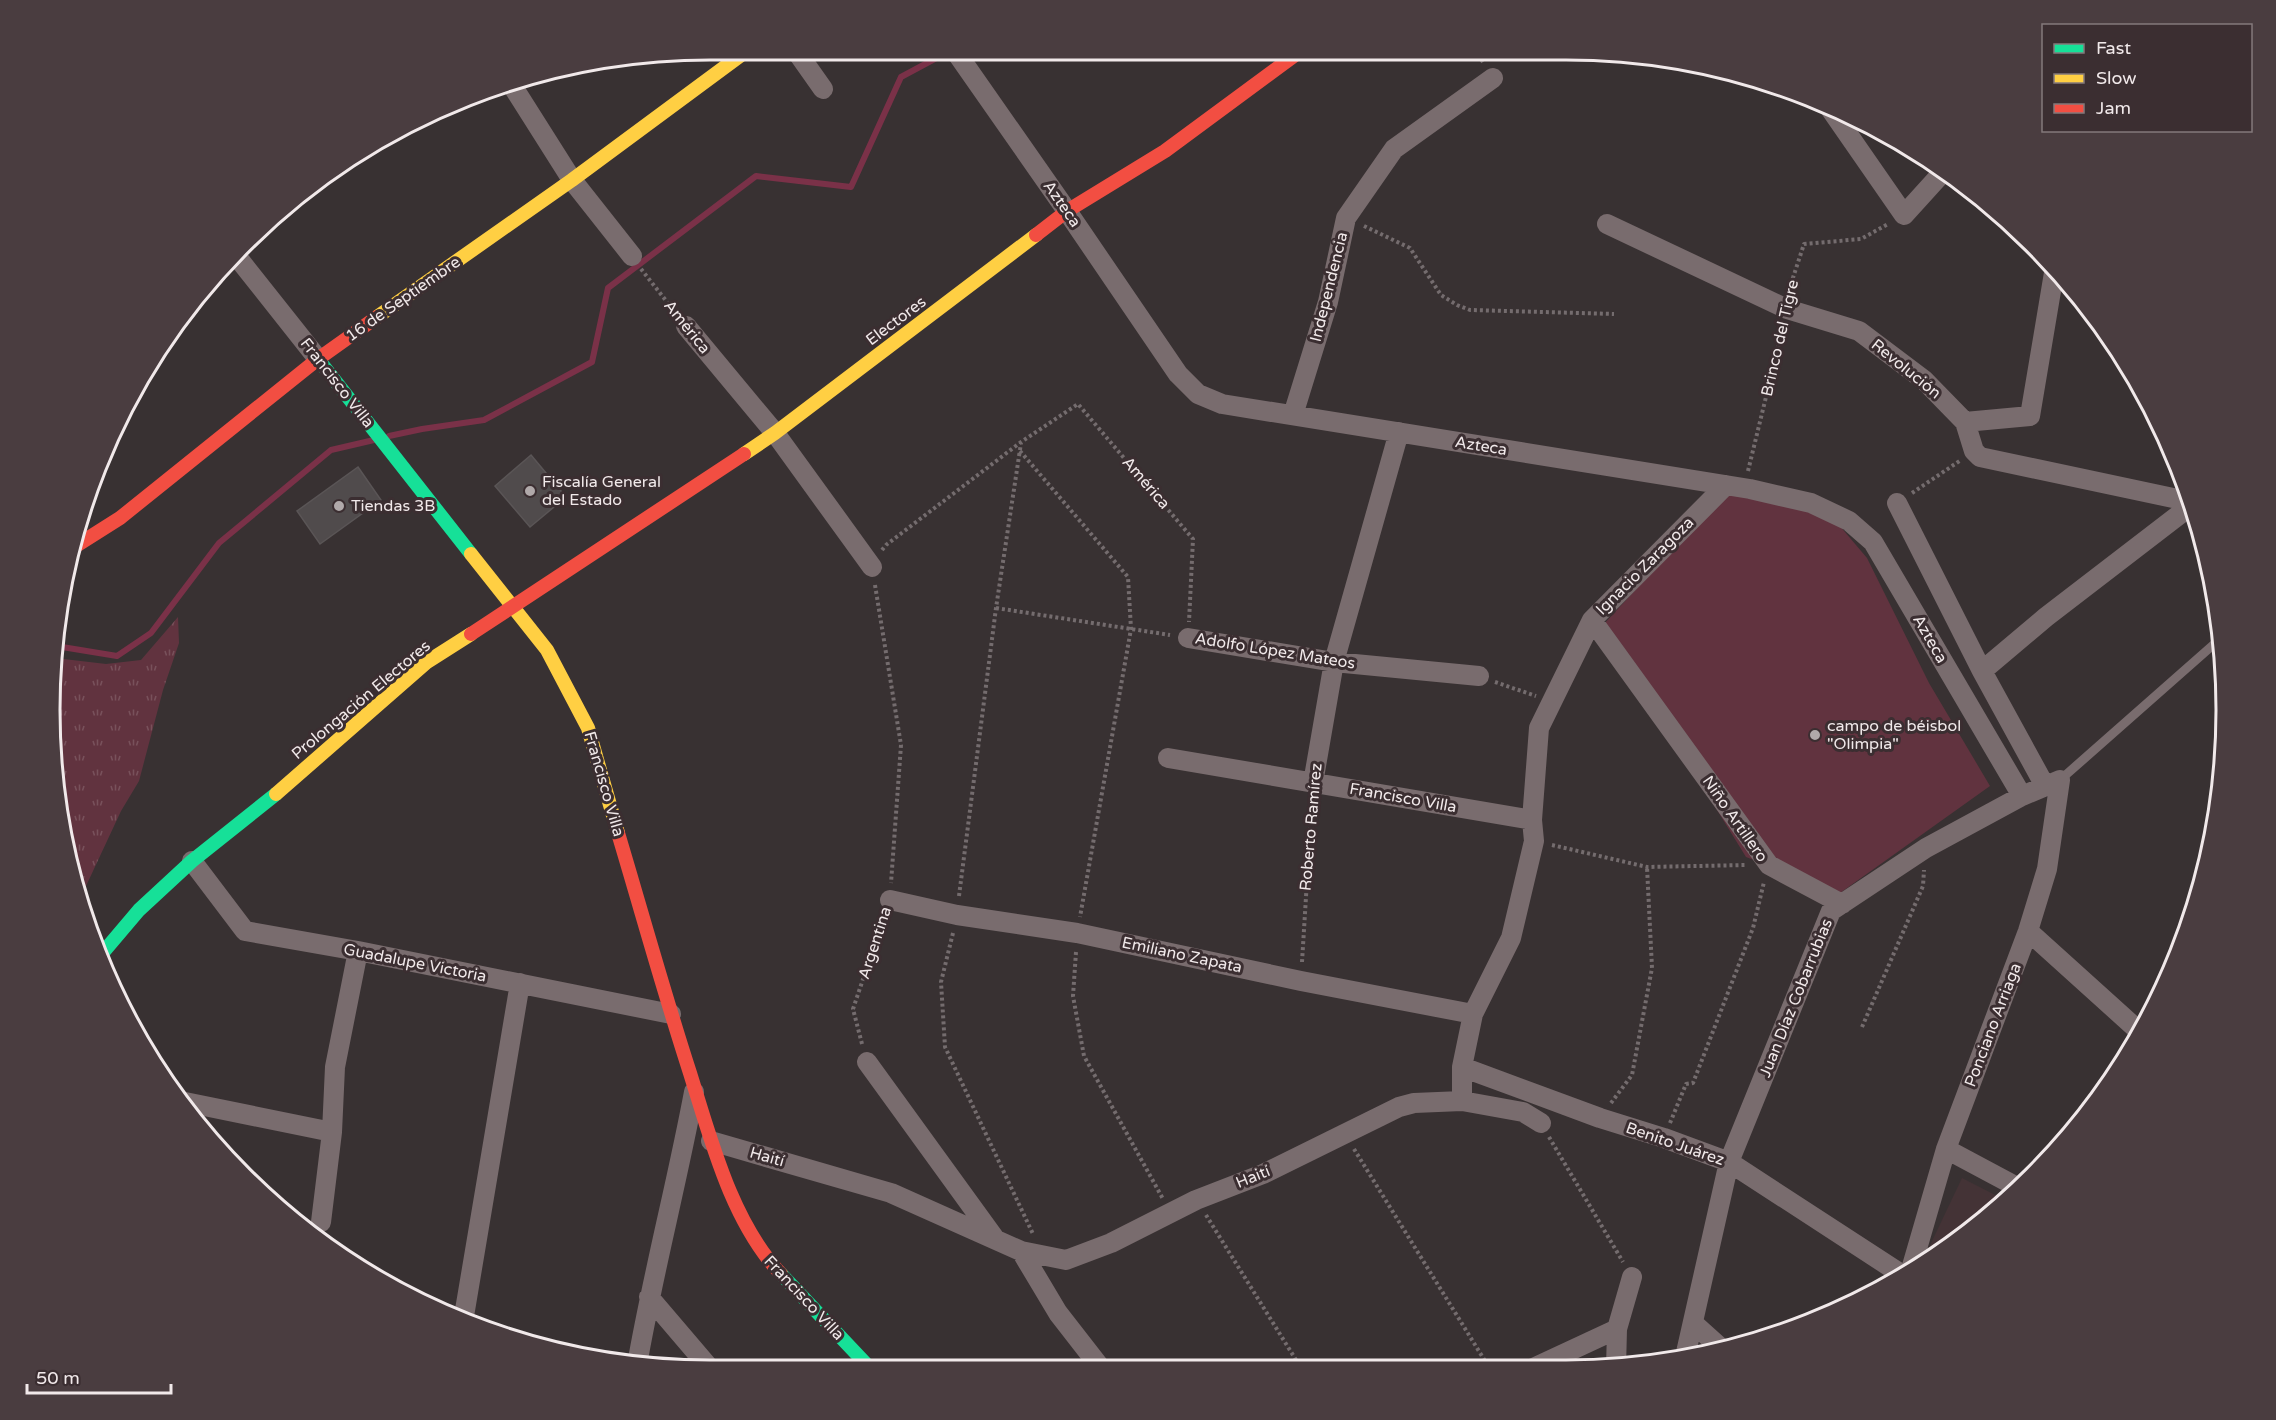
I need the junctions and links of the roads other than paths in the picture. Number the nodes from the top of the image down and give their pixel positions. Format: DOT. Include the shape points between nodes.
graph roads {
  1 [pos="734,60"];
  2 [pos="803,60"];
  3 [pos="1288,60"];
  4 [pos="963,63"];
  5 [pos="1493,78"];
  6 [pos="824,89"];
  7 [pos="515,90"];
  8 [pos="1838,120"];
  9 [pos="1938,178"];
  10 [pos="572,180"];
  11 [pos="1067,211"];
  12 [pos="1607,224"];
  13 [pos="632,256"];
  14 [pos="240,261"];
  15 [pos="2053,279"];
  16 [pos="686,326"];
  17 [pos="318,359"];
  18 [pos="1293,415"];
  19 [pos="1965,422"];
  20 [pos="1399,432"];
  21 [pos="775,433"];
  22 [pos="1735,487"];
  23 [pos="2182,501"];
  24 [pos="1897,503"];
  25 [pos="2185,510"];
  26 [pos="82,542"];
  27 [pos="872,567"];
  28 [pos="513,608"];
  29 [pos="1592,620"];
  30 [pos="1188,638"];
  31 [pos="2213,646"];
  32 [pos="1334,662"];
  33 [pos="1982,671"];
  34 [pos="1479,676"];
  35 [pos="1168,758"];
  36 [pos="1312,783"];
  37 [pos="2052,783"];
  38 [pos="2022,796"];
  39 [pos="1532,820"];
  40 [pos="192,861"];
  41 [pos="890,900"];
  42 [pos="1842,904"];
  43 [pos="2028,931"];
  44 [pos="105,950"];
  45 [pos="358,951"];
  46 [pos="520,983"];
  47 [pos="670,1014"];
  48 [pos="1473,1014"];
  49 [pos="2134,1026"];
  50 [pos="867,1062"];
  51 [pos="1462,1067"];
  52 [pos="695,1089"];
  53 [pos="1462,1101"];
  54 [pos="192,1104"];
  55 [pos="1541,1123"];
  56 [pos="332,1132"];
  57 [pos="711,1141"];
  58 [pos="1946,1149"];
  59 [pos="1729,1162"];
  60 [pos="2011,1184"];
  61 [pos="321,1222"];
  62 [pos="996,1241"];
  63 [pos="1021,1251"];
  64 [pos="1914,1258"];
  65 [pos="1895,1270"];
  66 [pos="1632,1277"];
  67 [pos="649,1297"];
  68 [pos="465,1312"];
  69 [pos="1693,1323"];
  70 [pos="1617,1329"];
  71 [pos="1715,1343"];
  72 [pos="1687,1349"];
  73 [pos="639,1356"];
  74 [pos="1616,1358"];
  75 [pos="703,1360"];
  76 [pos="862,1360"];
  77 [pos="1095,1360"];
  78 [pos="1550,1360"];
  1 -- 10 [label="street, 16 de Septiembre"];
  2 -- 6 [label="street"];
  3 -- 11 [label="street, Electores" via="1165,151"];
  4 -- 11 [label="street, Azteca"];
  5 -- 18 [label="street, Independencia" via="1394,149 1346,218 1328,302"];
  7 -- 10 [label="street"];
  8 -- 9 [label="street" via="1904,215"];
  10 -- 13 [label="street"];
  10 -- 17 [label="street, 16 de Septiembre"];
  11 -- 18 [label="street, Azteca" via="1178,374 1198,394 1222,404"];
  11 -- 21 [label="street, Electores"];
  12 -- 19 [label="street, Revolución" via="1787,309 1859,331 1924,380"];
  14 -- 17 [label="street, Francisco Villa"];
  15 -- 19 [label="street" via="2030,416"];
  16 -- 21 [label="street, América"];
  17 -- 26 [label="street, 16 de Septiembre" via="120,518"];
  17 -- 28 [label="street, Francisco Villa"];
  18 -- 20 [label="street, Azteca"];
  19 -- 23 [label="street, Revolución" via="1974,451 1980,457"];
  20 -- 22 [label="street, Azteca"];
  20 -- 32 [label="street, Roberto Ramírez"];
  21 -- 27 [label="street, América"];
  21 -- 28 [label="street, Electores"];
  22 -- 29 [label="street, Ignacio Zaragoza"];
  22 -- 38 [label="street, Azteca" via="1811,502 1849,521 1873,542"];
  24 -- 33 [label="street, Azteca"];
  25 -- 33 [label="street"];
  28 -- 40 [label="street, Prolongación Electores" via="427,662 293,781"];
  28 -- 47 [label="street, Francisco Villa" via="547,650 588,728"];
  29 -- 39 [label="street, Ignacio Zaragoza" via="1539,728"];
  29 -- 42 [label="street, Niño Artillero" via="1769,865"];
  30 -- 32 [label="street, Adolfo López Mateos"];
  31 -- 37 [label="lane"];
  32 -- 34 [label="street, Adolfo López Mateos"];
  32 -- 36 [label="street, Roberto Ramírez"];
  33 -- 37 [label="street, Azteca"];
  35 -- 36 [label="street, Francisco Villa"];
  36 -- 39 [label="street, Francisco Villa"];
  37 -- 38 [label="street, Juan Díaz Cobarrubias"];
  37 -- 43 [label="street, Ponciano Arriaga" via="2047,869"];
  38 -- 42 [label="street, Juan Díaz Cobarrubias" via="1926,848"];
  39 -- 48 [label="street, Ignacio Zaragoza" via="1534,841 1511,938"];
  40 -- 44 [label="street, Prolongación Electores" via="139,910"];
  40 -- 45 [label="street, Guadalupe Victoria" via="245,931"];
  41 -- 48 [label="street, Emiliano Zapata" via="957,915 1077,933"];
  42 -- 59 [label="street, Juan Díaz Cobarrubias" via="1831,911"];
  43 -- 49 [label="street"];
  43 -- 58 [label="street, Ponciano Arriaga"];
  45 -- 46 [label="street, Guadalupe Victoria"];
  45 -- 56 [label="street" via="335,1067"];
  46 -- 47 [label="street, Guadalupe Victoria"];
  46 -- 68 [label="street"];
  47 -- 52 [label="street, Francisco Villa"];
  48 -- 51 [label="street, Ignacio Zaragoza"];
  50 -- 62 [label="street"];
  51 -- 53 [label="street, Ignacio Zaragoza"];
  51 -- 59 [label="street, Benito Juárez"];
  52 -- 57 [label="street, Francisco Villa"];
  52 -- 67 [label="street"];
  53 -- 55 [label="street, Haití" via="1523,1112"];
  53 -- 63 [label="street, Haití" via="1399,1107 1263,1174 1066,1260"];
  54 -- 56 [label="street"];
  56 -- 61 [label="street"];
  57 -- 62 [label="street, Haití" via="891,1193"];
  57 -- 76 [label="street, Francisco Villa" via="755,1243"];
  58 -- 60 [label="street"];
  58 -- 64 [label="street, Ponciano Arriaga"];
  59 -- 65 [label="street, Benito Juárez"];
  59 -- 69 [label="street, Juan Díaz Cobarrubias"];
  62 -- 63 [label="street, Haití"];
  63 -- 77 [label="street" via="1058,1313"];
  66 -- 70 [label="street"];
  67 -- 73 [label="street"];
  67 -- 75 [label="street"];
  69 -- 71 [label="street"];
  69 -- 72 [label="street, Juan Díaz Cobarrubias"];
  70 -- 74 [label="street"];
  70 -- 78 [label="street"];
}
